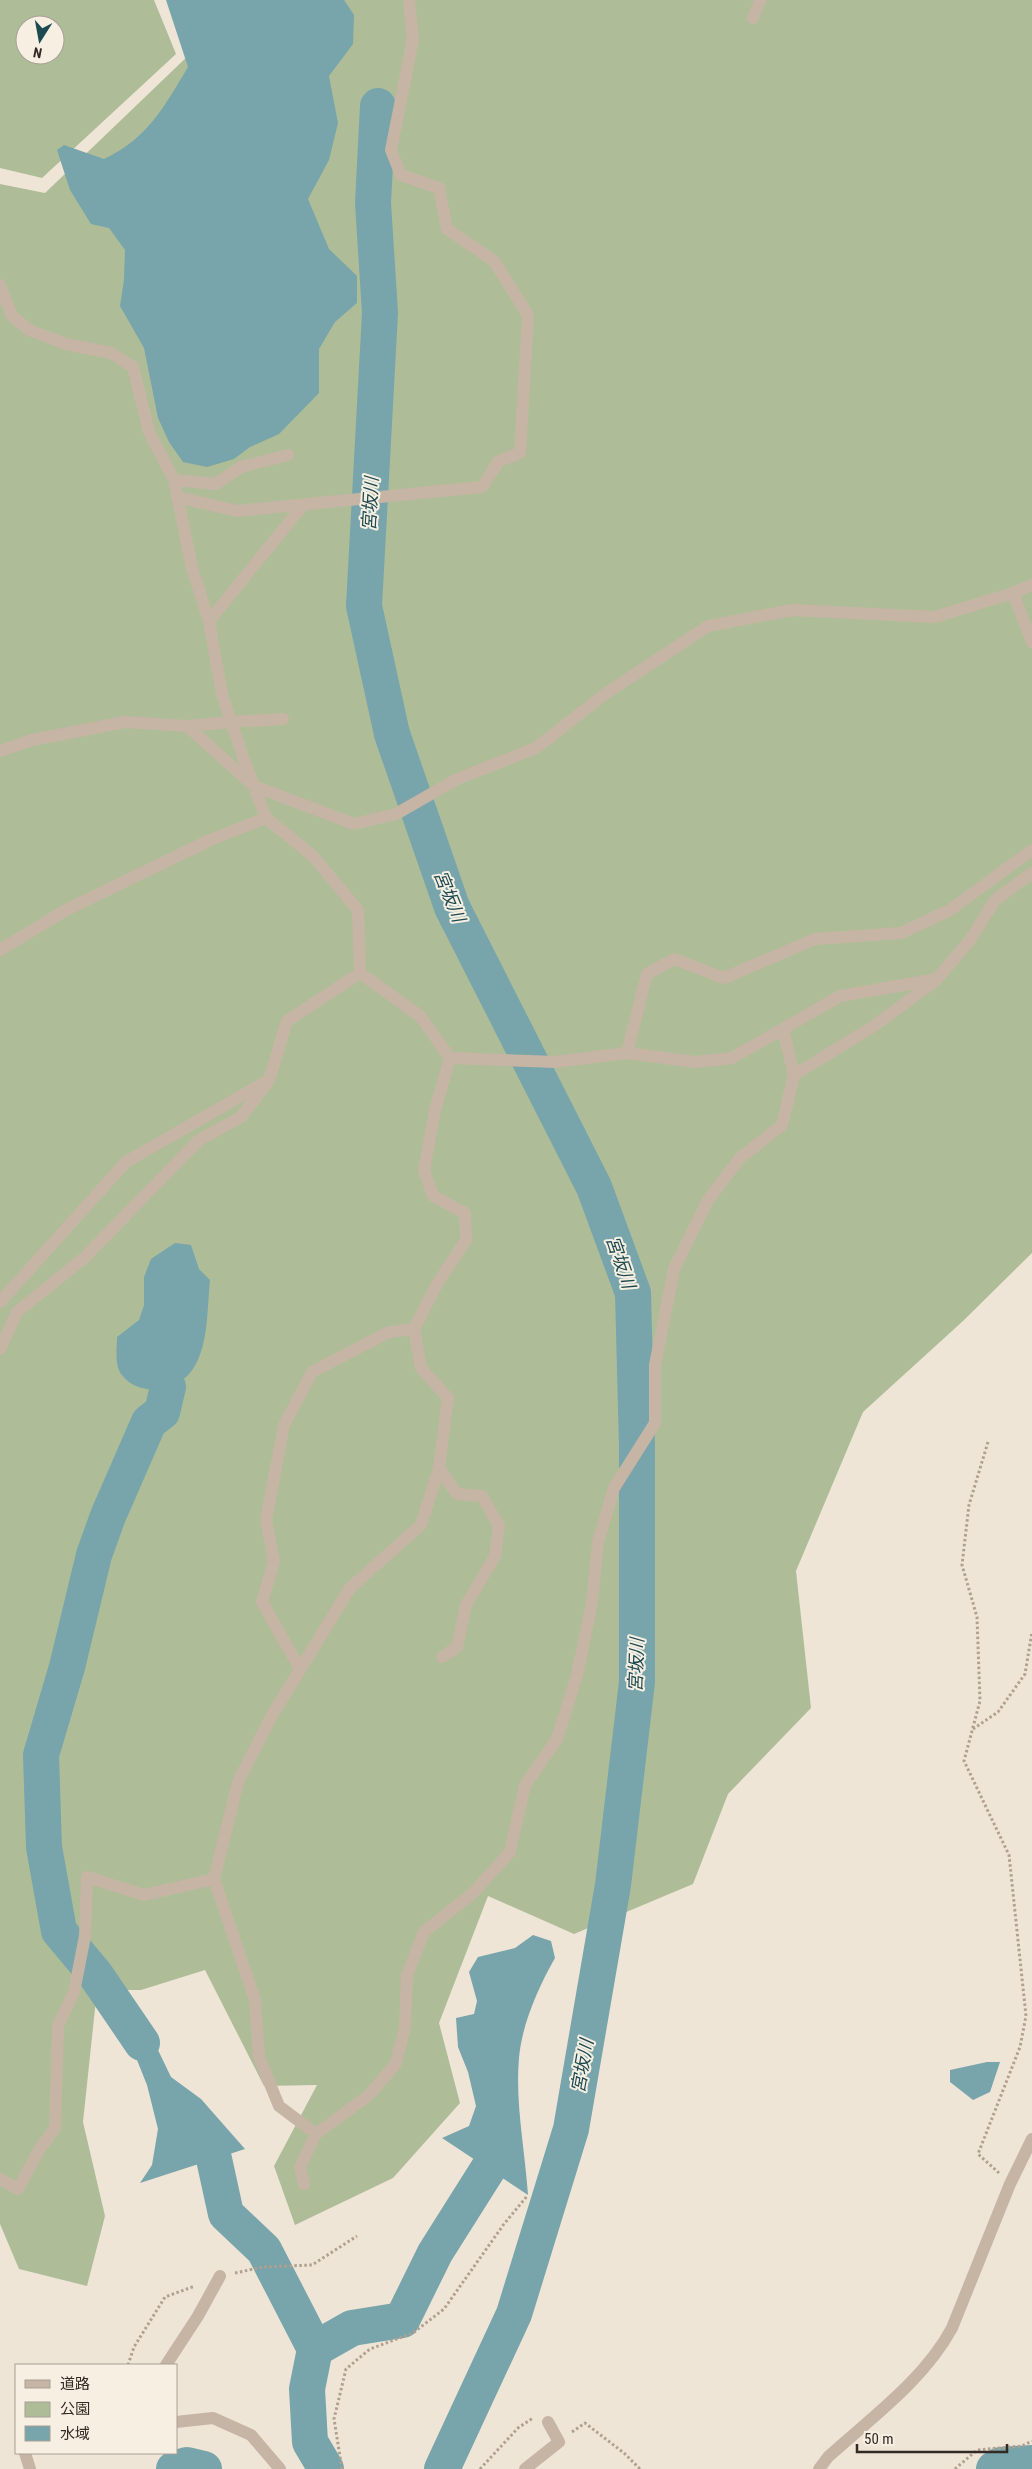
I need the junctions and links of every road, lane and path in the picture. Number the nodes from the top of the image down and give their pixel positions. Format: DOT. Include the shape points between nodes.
graph roads {
  1 [pos="409,0"];
  2 [pos="760,0"];
  3 [pos="753,18"];
  4 [pos="0,285"];
  5 [pos="288,455"];
  6 [pos="174,480"];
  7 [pos="177,497"];
  8 [pos="303,505"];
  9 [pos="1032,584"];
  10 [pos="1013,593"];
  11 [pos="209,621"];
  12 [pos="1032,642"];
  13 [pos="283,720"];
  14 [pos="231,722"];
  15 [pos="187,726"];
  16 [pos="0,751"];
  17 [pos="254,786"];
  18 [pos="266,818"];
  19 [pos="1032,850"];
  20 [pos="1032,873"];
  21 [pos="0,950"];
  22 [pos="360,973"];
  23 [pos="937,979"];
  24 [pos="783,1029"];
  25 [pos="627,1053"];
  26 [pos="450,1058"];
  27 [pos="794,1075"];
  28 [pos="269,1080"];
  29 [pos="0,1302"];
  30 [pos="414,1329"];
  31 [pos="0,1349"];
  32 [pos="988,1442"];
  33 [pos="439,1468"];
  34 [pos="1032,1632"];
  35 [pos="442,1657"];
  36 [pos="300,1669"];
  37 [pos="972,1730"];
  38 [pos="214,1879"];
  39 [pos="316,2134"];
  40 [pos="1032,2139"];
  41 [pos="0,2179"];
  42 [pos="304,2184"];
  43 [pos="1010,2184"];
  44 [pos="528,2195"];
  45 [pos="220,2276"];
  46 [pos="167,2364"];
  47 [pos="544,2418"];
  48 [pos="178,2422"];
  49 [pos="1032,2441"];
  50 [pos="558,2442"];
  51 [pos="25,2454"];
  52 [pos="30,2469"];
  53 [pos="280,2469"];
  54 [pos="342,2469"];
  55 [pos="480,2469"];
  56 [pos="525,2469"];
  57 [pos="640,2469"];
  58 [pos="819,2469"];
  59 [pos="955,2469"];
  1 -- 8 [label="street" via="413,39 391,150 401,175 439,188 447,229 494,261 528,315 520,453 499,461 482,487"];
  2 -- 3 [label="street"];
  4 -- 6 [label="street" via="12,316 29,330 66,344 111,353 133,367 149,432"];
  5 -- 6 [label="street" via="241,467 216,484"];
  6 -- 7 [label="street"];
  7 -- 8 [label="street" via="237,511"];
  7 -- 11 [label="street" via="192,568"];
  8 -- 11 [label="street"];
  9 -- 10 [label="street"];
  10 -- 12 [label="street"];
  10 -- 17 [label="street" via="935,617 792,610 708,626 605,694 536,748 458,779 396,814 354,824"];
  11 -- 14 [label="street" via="222,694"];
  13 -- 14 [label="street"];
  14 -- 15 [label="street"];
  14 -- 17 [label="street"];
  15 -- 16 [label="street" via="125,722 32,740"];
  15 -- 17 [label="street"];
  17 -- 18 [label="street"];
  18 -- 21 [label="street" via="210,840 66,910"];
  18 -- 22 [label="street" via="312,855 358,910"];
  19 -- 25 [label="street" via="950,910 901,933 815,939 724,978 674,959 647,974"];
  20 -- 23 [label="street" via="994,900 970,940"];
  22 -- 26 [label="street" via="420,1016"];
  22 -- 28 [label="street" via="287,1021"];
  23 -- 24 [label="street" via="840,996"];
  23 -- 27 [label="street" via="874,1026"];
  24 -- 25 [label="street" via="732,1058 695,1062"];
  24 -- 27 [label="street"];
  25 -- 26 [label="street" via="555,1062"];
  26 -- 30 [label="street" via="435,1110 424,1170 433,1196 465,1213 466,1240 437,1284"];
  27 -- 39 [label="street" via="782,1125 740,1158 708,1200 674,1269 655,1365 655,1423 614,1488 598,1542 592,1603 577,1675 557,1739 525,1785 510,1852 473,1893 424,1932 407,1975 405,2028 395,2065 368,2096"];
  28 -- 29 [label="street" via="126,1162"];
  28 -- 31 [label="street" via="241,1117 199,1140 84,1258 17,1312"];
  30 -- 33 [label="street" via="421,1368 448,1398"];
  30 -- 36 [label="street" via="389,1332 312,1372 284,1425 266,1520 274,1561 262,1602"];
  32 -- 37 [label="path" via="969,1505 962,1565 977,1617 980,1701"];
  33 -- 35 [label="street" via="458,1494 482,1496 499,1526 495,1556 466,1605 458,1647"];
  33 -- 36 [label="street" via="421,1526 350,1588"];
  34 -- 37 [label="path" via="1025,1674 998,1712"];
  36 -- 38 [label="street" via="238,1782"];
  37 -- 43 [label="path" via="964,1761 1009,1854 1026,2016 1020,2047 978,2154"];
  38 -- 39 [label="street" via="255,2000 259,2056 279,2106"];
  38 -- 41 [label="street" via="144,1895 87,1877 85,1936 74,1992 58,2026 55,2128 18,2189"];
  39 -- 42 [label="street" via="300,2167"];
  40 -- 43 [label="street"];
  43 -- 58 [label="street" via="942,2346 910,2382"];
  44 -- 54 [label="path" via="444,2309 414,2333 370,2349 346,2370 334,2419"];
  45 -- 46 [label="street"];
  47 -- 50 [label="street"];
  47 -- 55 [label="path" via="518,2428"];
  48 -- 53 [label="street" via="213,2418 251,2435"];
  49 -- 59 [label="path" via="1022,2446 977,2450"];
  50 -- 56 [label="street"];
  50 -- 57 [label="path" via="585,2423"];
  51 -- 52 [label="street"];
}
